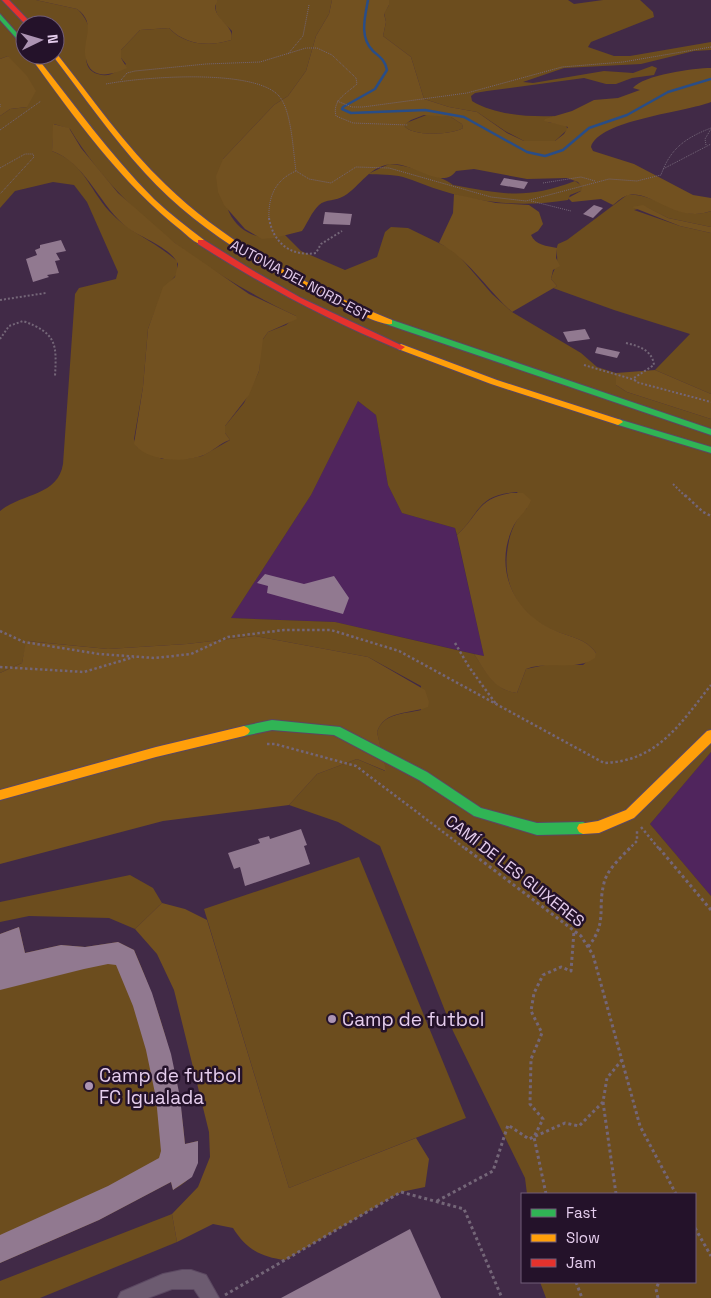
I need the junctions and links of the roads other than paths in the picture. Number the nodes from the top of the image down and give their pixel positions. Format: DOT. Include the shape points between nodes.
graph roads {
  1 [pos="5,0"];
  2 [pos="20,15"];
  3 [pos="0,16"];
  4 [pos="15,34"];
  5 [pos="40,65"];
  6 [pos="62,65"];
  7 [pos="711,432"];
  8 [pos="711,450"];
  9 [pos="711,735"];
  10 [pos="0,795"];
  11 [pos="127,1298"];
  12 [pos="210,1298"];
  1 -- 2 [label="main road"];
  3 -- 4 [label="main road"];
  5 -- 8 [label="main road, AUTOVIA DEL NORD-EST" via="128,179 181,227 247,272 336,320 384,341 568,406"];
  6 -- 7 [label="main road, AUTOVIA DEL NORD-EST" via="106,124 158,183 210,227 269,265 344,303 418,333"];
  9 -- 10 [label="main road" via="630,814 599,828 537,829 478,812 423,776 336,730 272,724"];
  11 -- 12 [label="street" via="175,1278 200,1281"];
}
